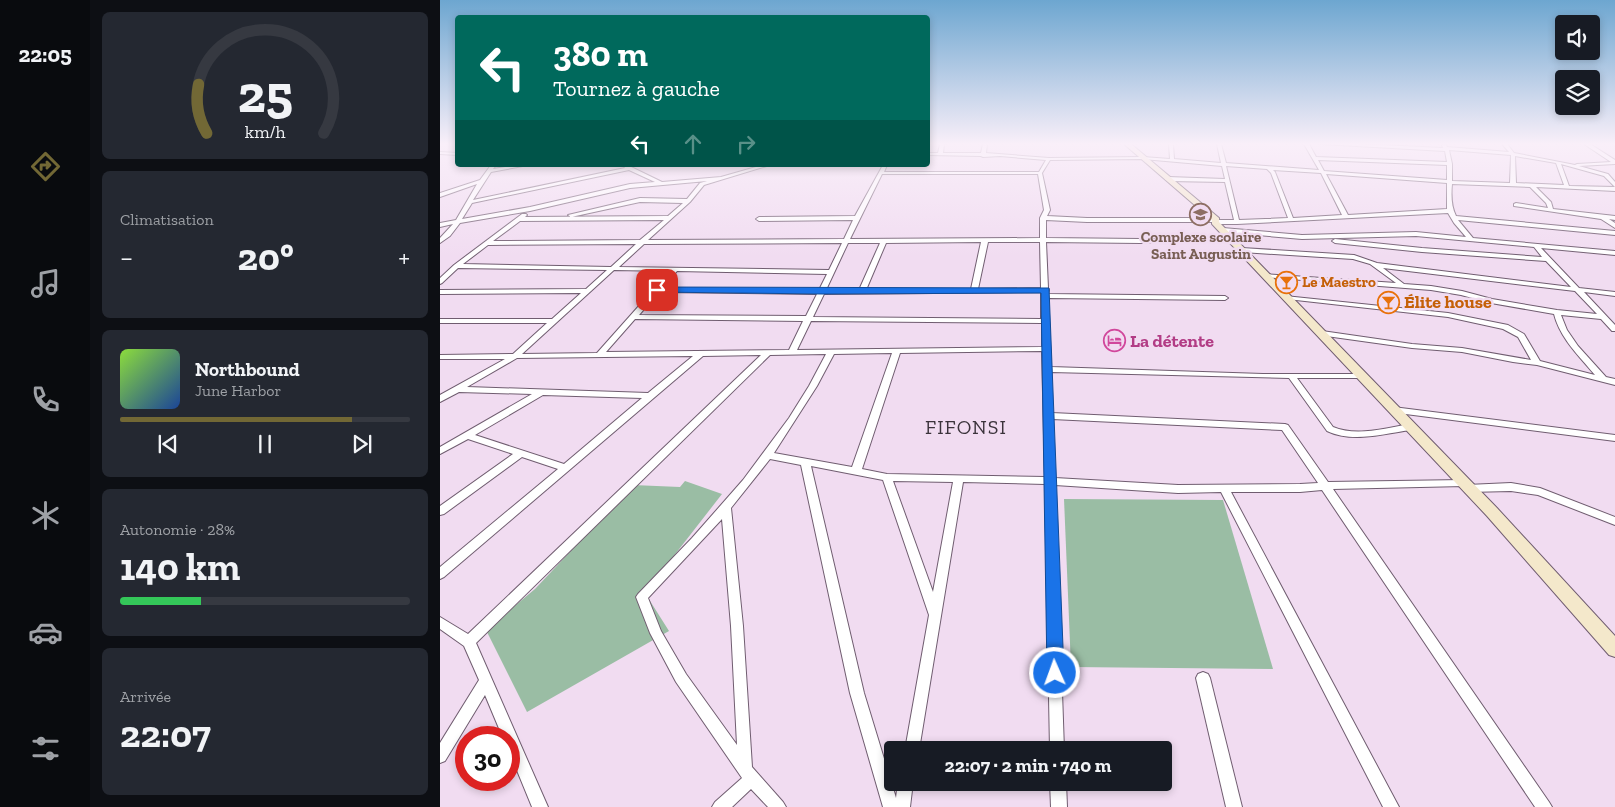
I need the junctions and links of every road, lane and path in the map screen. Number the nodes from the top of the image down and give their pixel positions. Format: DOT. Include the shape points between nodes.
graph roads {
  1 [pos="481,181"];
  2 [pos="1227,181"];
  3 [pos="479,182"];
  4 [pos="573,182"];
  5 [pos="658,182"];
  6 [pos="684,182"];
  7 [pos="709,182"];
  8 [pos="876,182"];
  9 [pos="1042,182"];
  10 [pos="1172,182"];
  11 [pos="1277,182"];
  12 [pos="1327,182"];
  13 [pos="1444,182"];
  14 [pos="1448,182"];
  15 [pos="1513,182"];
  16 [pos="1565,182"];
  17 [pos="663,184"];
  18 [pos="702,184"];
  19 [pos="1513,185"];
  20 [pos="1532,186"];
  21 [pos="440,188"];
  22 [pos="1567,188"];
  23 [pos="1595,188"];
  24 [pos="455,189"];
  25 [pos="1615,190"];
  26 [pos="1615,193"];
  27 [pos="440,195"];
  28 [pos="688,201"];
  29 [pos="470,202"];
  30 [pos="1549,203"];
  31 [pos="1516,205"];
  32 [pos="530,209"];
  33 [pos="1551,210"];
  34 [pos="1450,211"];
  35 [pos="1586,214"];
  36 [pos="1346,217"];
  37 [pos="1601,217"];
  38 [pos="556,218"];
  39 [pos="668,218"];
  40 [pos="856,218"];
  41 [pos="1043,218"];
  42 [pos="1454,218"];
  43 [pos="1615,218"];
  44 [pos="520,219"];
  45 [pos="759,219"];
  46 [pos="1291,220"];
  47 [pos="457,221"];
  48 [pos="1238,222"];
  49 [pos="440,225"];
  50 [pos="1615,226"];
  51 [pos="1221,227"];
  52 [pos="1615,233"];
  53 [pos="1302,237"];
  54 [pos="1471,239"];
  55 [pos="985,240"];
  56 [pos="1043,240"];
  57 [pos="884,241"];
  58 [pos="440,242"];
  59 [pos="641,242"];
  60 [pos="845,242"];
  61 [pos="489,243"];
  62 [pos="1535,245"];
  63 [pos="1242,250"];
  64 [pos="1615,253"];
  65 [pos="1548,259"];
  66 [pos="1374,265"];
  67 [pos="456,266"];
  68 [pos="613,268"];
  69 [pos="676,269"];
  70 [pos="831,272"];
  71 [pos="1265,275"];
  72 [pos="440,282"];
  73 [pos="1402,285"];
  74 [pos="1577,289"];
  75 [pos="657,290"];
  76 [pos="974,290"];
  77 [pos="587,291"];
  78 [pos="862,291"];
  79 [pos="440,292"];
  80 [pos="822,292"];
  81 [pos="1046,293"];
  82 [pos="1615,294"];
  83 [pos="1287,297"];
  84 [pos="1225,298"];
  85 [pos="1557,312"];
  86 [pos="633,316"];
  87 [pos="1604,317"];
  88 [pos="808,318"];
  89 [pos="554,320"];
  90 [pos="440,321"];
  91 [pos="1046,321"];
  92 [pos="1615,329"];
  93 [pos="1322,333"];
  94 [pos="1047,349"];
  95 [pos="897,351"];
  96 [pos="792,352"];
  97 [pos="831,352"];
  98 [pos="768,353"];
  99 [pos="700,354"];
  100 [pos="599,355"];
  101 [pos="515,356"];
  102 [pos="440,357"];
  103 [pos="1537,363"];
  104 [pos="1047,369"];
  105 [pos="1291,376"];
  106 [pos="1361,376"];
  107 [pos="1604,379"];
  108 [pos="1615,382"];
  109 [pos="457,389"];
  110 [pos="472,389"];
  111 [pos="542,392"];
  112 [pos="649,396"];
  113 [pos="440,399"];
  114 [pos="1393,410"];
  115 [pos="1048,416"];
  116 [pos="1410,428"];
  117 [pos="467,435"];
  118 [pos="1615,438"];
  119 [pos="440,450"];
  120 [pos="521,453"];
  121 [pos="766,455"];
  122 [pos="805,462"];
  123 [pos="565,468"];
  124 [pos="856,471"];
  125 [pos="887,477"];
  126 [pos="959,479"];
  127 [pos="1050,481"];
  128 [pos="1325,486"];
  129 [pos="1465,486"];
  130 [pos="1224,489"];
  131 [pos="726,509"];
  132 [pos="440,511"];
  133 [pos="1615,521"];
  134 [pos="440,574"];
  135 [pos="935,614"];
  136 [pos="440,622"];
  137 [pos="469,642"];
  138 [pos="1615,649"];
  139 [pos="1203,678"];
  140 [pos="486,680"];
  141 [pos="914,741"];
  142 [pos="1057,741"];
  143 [pos="440,756"];
  144 [pos="748,773"];
  145 [pos="905,791"];
  146 [pos="1058,791"];
  147 [pos="540,807"];
  148 [pos="720,807"];
  149 [pos="778,807"];
  150 [pos="891,807"];
  151 [pos="902,807"];
  152 [pos="1059,807"];
  153 [pos="1234,807"];
  154 [pos="1391,807"];
  155 [pos="1544,807"];
  1 -- 29 [label="street"];
  2 -- 48 [label="street"];
  3 -- 24 [label="street"];
  4 -- 29 [label="street"];
  5 -- 17 [label="street"];
  6 -- 17 [label="street"];
  7 -- 18 [label="street"];
  8 -- 40 [label="street"];
  9 -- 41 [label="street" via="1047,210"];
  10 -- 51 [label="main road"];
  11 -- 46 [label="street"];
  12 -- 36 [label="street"];
  13 -- 14 [label="street"];
  14 -- 19 [label="street"];
  14 -- 34 [label="street"];
  15 -- 19 [label="street"];
  16 -- 22 [label="street"];
  17 -- 32 [label="street" via="611,189"];
  18 -- 28 [label="street"];
  19 -- 20 [label="street"];
  20 -- 22 [label="street"];
  20 -- 30 [label="street"];
  21 -- 24 [label="street"];
  22 -- 23 [label="street"];
  23 -- 25 [label="street"];
  23 -- 26 [label="street"];
  24 -- 27 [label="street"];
  28 -- 38 [label="street" via="640,200"];
  28 -- 39 [label="street"];
  29 -- 47 [label="street"];
  30 -- 33 [label="street"];
  30 -- 35 [label="street"];
  31 -- 33 [label="street"];
  32 -- 44 [label="street"];
  32 -- 47 [label="street"];
  33 -- 35 [label="street"];
  34 -- 36 [label="street"];
  34 -- 42 [label="street"];
  35 -- 37 [label="street"];
  36 -- 46 [label="street"];
  37 -- 43 [label="street"];
  37 -- 50 [label="street"];
  38 -- 39 [label="street"];
  38 -- 44 [label="street"];
  39 -- 59 [label="street"];
  40 -- 45 [label="street"];
  40 -- 60 [label="street"];
  41 -- 51 [label="street"];
  41 -- 56 [label="street"];
  42 -- 52 [label="street"];
  42 -- 54 [label="street"];
  44 -- 61 [label="street"];
  46 -- 48 [label="street"];
  47 -- 49 [label="street"];
  47 -- 58 [label="street" via="449,236"];
  48 -- 51 [label="street"];
  51 -- 53 [label="street"];
  51 -- 56 [label="street" via="1141,241"];
  51 -- 63 [label="main road"];
  53 -- 54 [label="street" via="1401,234"];
  53 -- 65 [label="street"];
  54 -- 62 [label="street"];
  55 -- 56 [label="street"];
  55 -- 57 [label="street"];
  55 -- 76 [label="street"];
  56 -- 81 [label="street"];
  57 -- 60 [label="street"];
  57 -- 78 [label="street"];
  59 -- 60 [label="street"];
  59 -- 61 [label="street"];
  59 -- 68 [label="street"];
  60 -- 70 [label="street"];
  61 -- 67 [label="street"];
  62 -- 64 [label="street"];
  62 -- 65 [label="street"];
  63 -- 66 [label="street" via="1354,257"];
  63 -- 71 [label="main road"];
  65 -- 74 [label="street"];
  66 -- 73 [label="street"];
  66 -- 74 [label="street"];
  67 -- 68 [label="street"];
  67 -- 72 [label="street"];
  68 -- 69 [label="street"];
  68 -- 77 [label="street"];
  69 -- 70 [label="street"];
  69 -- 75 [label="street"];
  70 -- 80 [label="street"];
  71 -- 73 [label="street"];
  71 -- 83 [label="main road"];
  73 -- 85 [label="street"];
  74 -- 82 [label="street"];
  74 -- 87 [label="street"];
  75 -- 80 [label="street"];
  75 -- 86 [label="street"];
  76 -- 78 [label="street"];
  76 -- 81 [label="street"];
  77 -- 79 [label="street"];
  77 -- 89 [label="street"];
  78 -- 80 [label="street"];
  80 -- 88 [label="street"];
  81 -- 84 [label="street"];
  81 -- 91 [label="street"];
  83 -- 93 [label="main road"];
  83 -- 103 [label="street" via="1448,315 1505,327 1521,336"];
  85 -- 87 [label="street"];
  85 -- 107 [label="street" via="1566,333"];
  86 -- 88 [label="street"];
  86 -- 100 [label="street"];
  87 -- 92 [label="street"];
  88 -- 91 [label="street"];
  88 -- 96 [label="street"];
  89 -- 90 [label="street"];
  89 -- 101 [label="street"];
  91 -- 94 [label="street"];
  93 -- 103 [label="street" via="1462,350"];
  93 -- 106 [label="main road"];
  94 -- 95 [label="street"];
  94 -- 104 [label="street"];
  95 -- 97 [label="street"];
  95 -- 124 [label="street"];
  96 -- 97 [label="street"];
  96 -- 98 [label="street"];
  97 -- 121 [label="street" via="815,383"];
  98 -- 99 [label="street"];
  98 -- 137 [label="street"];
  99 -- 100 [label="street"];
  99 -- 112 [label="street"];
  100 -- 101 [label="street"];
  101 -- 102 [label="street"];
  101 -- 109 [label="street"];
  103 -- 107 [label="street"];
  104 -- 105 [label="street"];
  104 -- 115 [label="street"];
  105 -- 106 [label="street"];
  105 -- 116 [label="street" via="1336,433"];
  106 -- 114 [label="main road"];
  107 -- 108 [label="street"];
  109 -- 110 [label="street"];
  109 -- 113 [label="street"];
  110 -- 111 [label="street"];
  110 -- 113 [label="street"];
  111 -- 112 [label="street"];
  111 -- 117 [label="street"];
  112 -- 123 [label="street"];
  114 -- 116 [label="main road"];
  114 -- 118 [label="street"];
  115 -- 127 [label="street"];
  115 -- 128 [label="street" via="1285,427"];
  116 -- 129 [label="main road"];
  117 -- 119 [label="street"];
  117 -- 120 [label="street"];
  120 -- 123 [label="street"];
  120 -- 132 [label="street"];
  121 -- 122 [label="street"];
  121 -- 131 [label="street"];
  122 -- 124 [label="street"];
  122 -- 150 [label="street" via="857,693"];
  123 -- 134 [label="street"];
  124 -- 125 [label="street"];
  125 -- 126 [label="street"];
  125 -- 135 [label="street"];
  126 -- 127 [label="street"];
  126 -- 135 [label="street"];
  127 -- 130 [label="street"];
  127 -- 142 [label="street"];
  128 -- 129 [label="street"];
  128 -- 130 [label="street"];
  128 -- 155 [label="street"];
  129 -- 133 [label="street" via="1511,486 1540,492"];
  129 -- 138 [label="main road"];
  130 -- 154 [label="street"];
  131 -- 144 [label="street"];
  131 -- 144 [label="street" via="642,597 656,633 682,678"];
  135 -- 141 [label="street"];
  136 -- 137 [label="street"];
  137 -- 140 [label="street"];
  139 -- 153 [label="street"];
  140 -- 143 [label="street"];
  140 -- 147 [label="street"];
  144 -- 148 [label="street"];
  144 -- 149 [label="street"];
  145 -- 151 [label="street"];
  146 -- 152 [label="street"];
}
